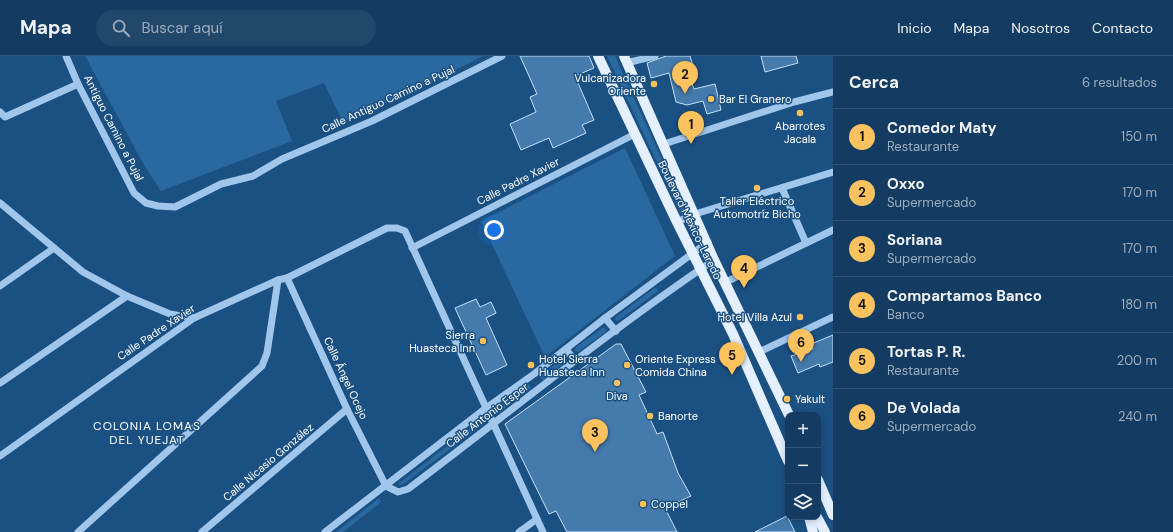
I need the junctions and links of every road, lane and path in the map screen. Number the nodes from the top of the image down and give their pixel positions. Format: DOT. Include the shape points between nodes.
graph roads {
  1 [pos="66,56"];
  2 [pos="502,56"];
  3 [pos="598,56"];
  4 [pos="655,56"];
  5 [pos="625,59"];
  6 [pos="78,84"];
  7 [pos="833,92"];
  8 [pos="0,112"];
  9 [pos="635,134"];
  10 [pos="664,144"];
  11 [pos="282,158"];
  12 [pos="833,172"];
  13 [pos="782,188"];
  14 [pos="0,203"];
  15 [pos="695,214"];
  16 [pos="677,222"];
  17 [pos="833,230"];
  18 [pos="708,242"];
  19 [pos="806,243"];
  20 [pos="54,248"];
  21 [pos="412,248"];
  22 [pos="693,252"];
  23 [pos="714,260"];
  24 [pos="701,269"];
  25 [pos="287,278"];
  26 [pos="278,280"];
  27 [pos="726,282"];
  28 [pos="0,286"];
  29 [pos="127,296"];
  30 [pos="833,317"];
  31 [pos="194,318"];
  32 [pos="605,318"];
  33 [pos="616,331"];
  34 [pos="566,349"];
  35 [pos="759,352"];
  36 [pos="575,361"];
  37 [pos="0,383"];
  38 [pos="486,408"];
  39 [pos="347,409"];
  40 [pos="788,412"];
  41 [pos="494,425"];
  42 [pos="785,454"];
  43 [pos="0,456"];
  44 [pos="821,478"];
  45 [pos="820,484"];
  46 [pos="386,486"];
  47 [pos="833,502"];
  48 [pos="833,515"];
  49 [pos="536,518"];
  50 [pos="809,520"];
  51 [pos="819,520"];
  52 [pos="78,532"];
  53 [pos="202,532"];
  54 [pos="325,532"];
  55 [pos="518,532"];
  56 [pos="543,532"];
  57 [pos="814,532"];
  58 [pos="825,532"];
  1 -- 6 [label="street, Antiguo Camino a Pujal"];
  2 -- 11 [label="street, Calle Antiguo Camino a Pujal" via="372,121"];
  3 -- 9 [label="main road, Boulevard México-Laredo"];
  4 -- 5 [label="street"];
  5 -- 10 [label="main road, Boulevard México-Laredo"];
  6 -- 8 [label="street" via="5,117"];
  6 -- 11 [label="street, Antiguo Camino a Pujal" via="134,193 146,203 175,206 220,184 253,176"];
  7 -- 10 [label="street"];
  9 -- 16 [label="main road, Boulevard México-Laredo"];
  9 -- 21 [label="street, Calle Padre Xavier"];
  10 -- 15 [label="main road, Boulevard México-Laredo"];
  12 -- 13 [label="street"];
  13 -- 15 [label="street"];
  13 -- 19 [label="street"];
  14 -- 20 [label="street"];
  15 -- 16 [label="street"];
  15 -- 18 [label="main road, Boulevard México-Laredo"];
  16 -- 22 [label="main road, Boulevard México-Laredo"];
  17 -- 19 [label="street"];
  18 -- 22 [label="street, Calle Antonio Esper"];
  18 -- 23 [label="main road, Boulevard México-Laredo"];
  19 -- 27 [label="street"];
  20 -- 28 [label="street"];
  20 -- 29 [label="street" via="83,272"];
  21 -- 25 [label="street, Calle Padre Xavier" via="404,231 387,228"];
  21 -- 38 [label="street"];
  22 -- 24 [label="main road, Boulevard México-Laredo"];
  22 -- 32 [label="street, Calle Antonio Esper"];
  23 -- 24 [label="street, Calle Antonio Esper"];
  23 -- 27 [label="main road, Boulevard México-Laredo"];
  24 -- 33 [label="street, Calle Antonio Esper"];
  24 -- 42 [label="main road, Boulevard México-Laredo" via="744,358"];
  25 -- 26 [label="street, Calle Padre Xavier"];
  25 -- 39 [label="street, Calle Ángel Ocejo"];
  26 -- 31 [label="street, Calle Padre Xavier"];
  26 -- 52 [label="street" via="267,352 262,366"];
  27 -- 35 [label="main road, Boulevard México-Laredo"];
  29 -- 31 [label="street" via="170,314"];
  29 -- 37 [label="street"];
  30 -- 35 [label="street"];
  31 -- 43 [label="street, Calle Padre Xavier"];
  32 -- 33 [label="street"];
  32 -- 34 [label="street, Calle Antonio Esper"];
  33 -- 36 [label="street, Calle Antonio Esper"];
  34 -- 36 [label="street"];
  34 -- 38 [label="street, Calle Antonio Esper"];
  35 -- 40 [label="main road, Boulevard México-Laredo"];
  36 -- 41 [label="street, Calle Antonio Esper"];
  38 -- 41 [label="street"];
  38 -- 46 [label="street, Calle Antonio Esper"];
  39 -- 46 [label="street, Calle Ángel Ocejo"];
  39 -- 53 [label="street, Calle Nicasio González"];
  41 -- 46 [label="street, Calle Antonio Esper" via="408,489 398,492"];
  41 -- 49 [label="street"];
  44 -- 47 [label="main road"];
  45 -- 48 [label="main road"];
  46 -- 54 [label="street, Calle Antonio Esper"];
  49 -- 55 [label="street"];
  49 -- 56 [label="street"];
  50 -- 57 [label="main road"];
  51 -- 58 [label="main road"];
}
